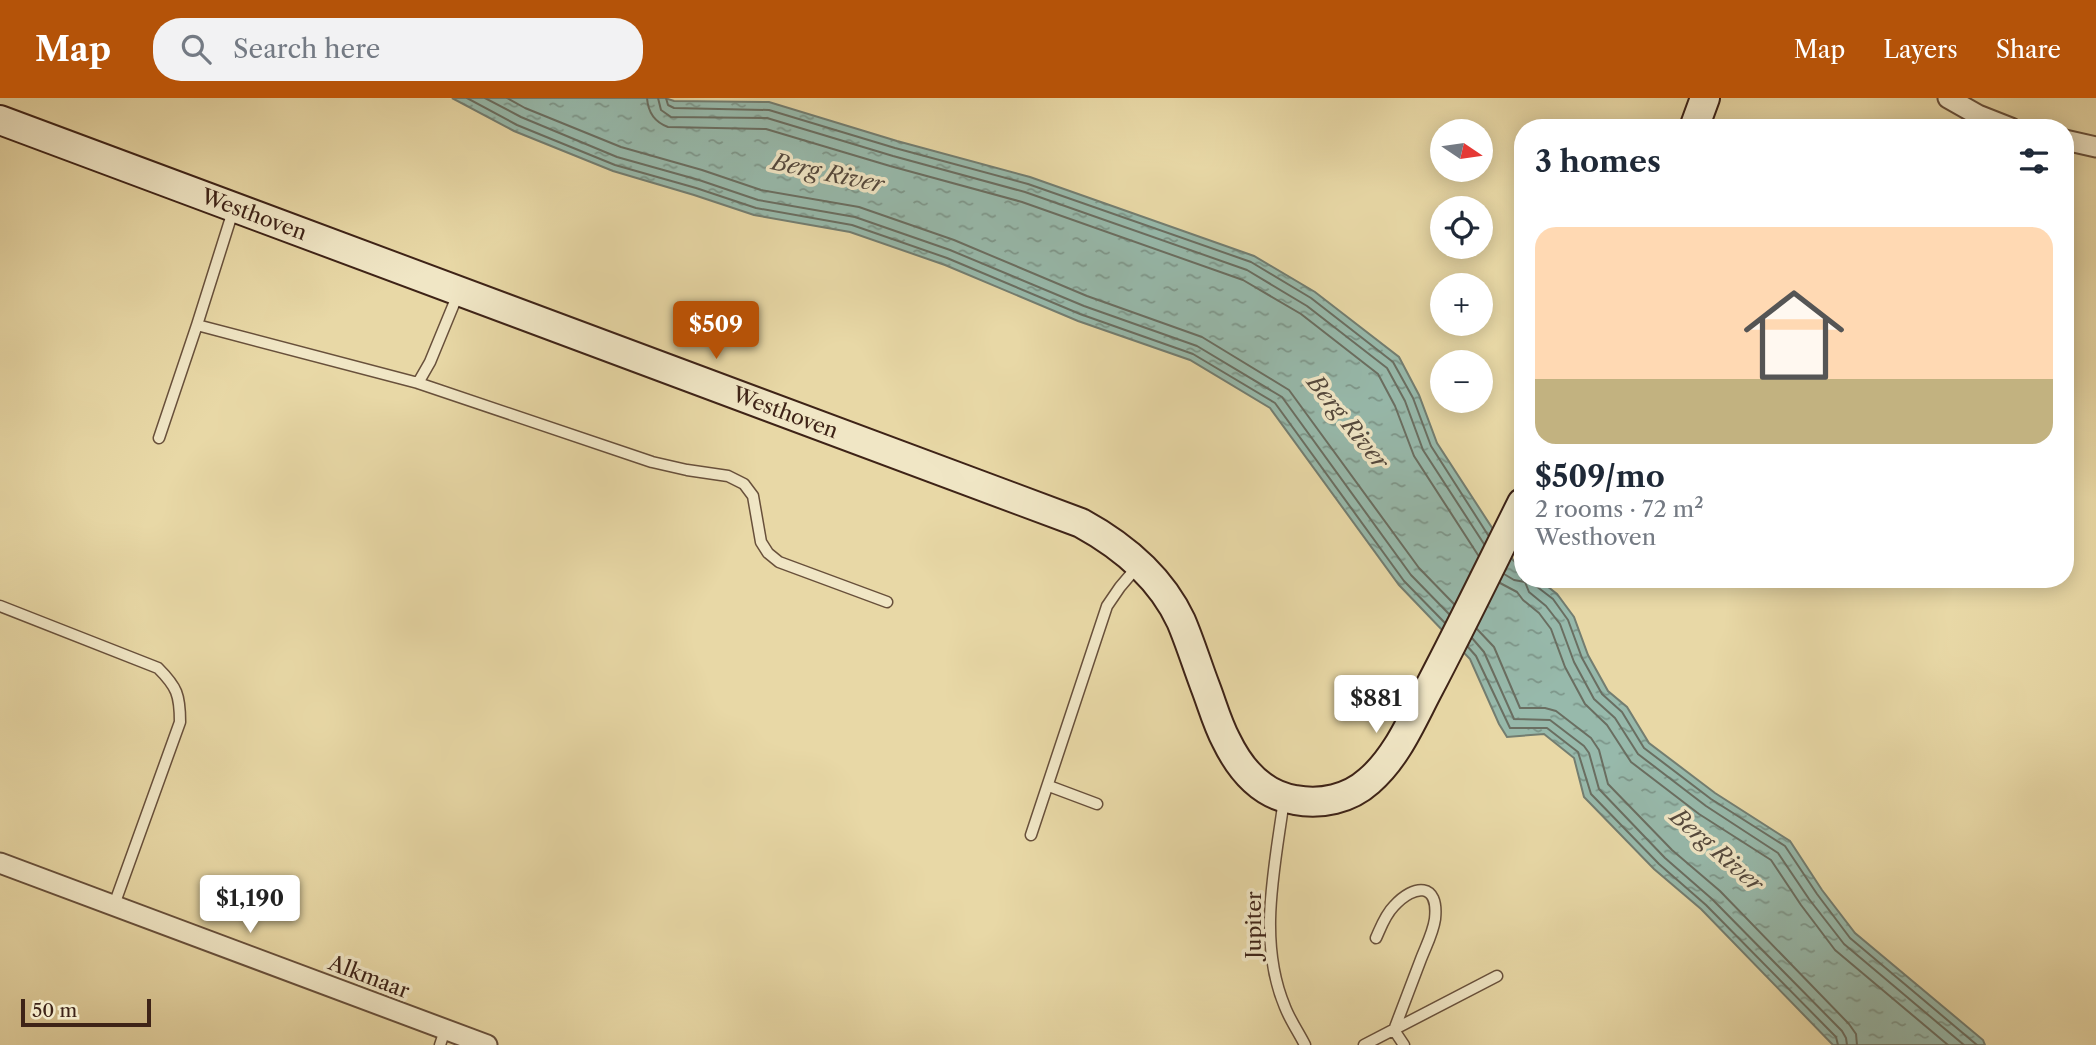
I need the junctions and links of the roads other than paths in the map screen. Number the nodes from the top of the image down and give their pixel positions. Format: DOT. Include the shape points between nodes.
graph roads {
  1 [pos="1705,98"];
  2 [pos="1948,98"];
  3 [pos="1697,119"];
  4 [pos="1988,119"];
  5 [pos="0,120"];
  6 [pos="2074,142"];
  7 [pos="2096,147"];
  8 [pos="234,207"];
  9 [pos="459,291"];
  10 [pos="197,325"];
  11 [pos="418,383"];
  12 [pos="159,438"];
  13 [pos="1514,519"];
  14 [pos="1140,565"];
  15 [pos="887,602"];
  16 [pos="0,606"];
  17 [pos="1049,786"];
  18 [pos="1284,799"];
  19 [pos="1097,804"];
  20 [pos="1031,835"];
  21 [pos="0,863"];
  22 [pos="114,905"];
  23 [pos="1376,938"];
  24 [pos="1497,976"];
  25 [pos="1394,1030"];
  26 [pos="442,1037"];
  27 [pos="487,1045"];
  28 [pos="1305,1045"];
  29 [pos="1364,1045"];
  30 [pos="1404,1045"];
  1 -- 3 [label="street"];
  2 -- 4 [label="street"];
  5 -- 8 [label="street, Westhoven"];
  6 -- 7 [label="street"];
  8 -- 9 [label="street, Westhoven"];
  8 -- 10 [label="lane"];
  9 -- 11 [label="lane"];
  9 -- 14 [label="street, Westhoven" via="1081,523 1110,539"];
  10 -- 11 [label="lane"];
  10 -- 12 [label="lane"];
  11 -- 15 [label="lane" via="652,461 728,476 744,484 753,496 761,542 779,562"];
  13 -- 18 [label="street" via="1447,654 1385,764 1369,782 1335,799"];
  14 -- 17 [label="lane" via="1107,606"];
  14 -- 18 [label="street, Westhoven" via="1180,620 1237,760 1266,789"];
  16 -- 22 [label="lane" via="158,668 174,684 180,722"];
  17 -- 19 [label="lane"];
  17 -- 20 [label="lane"];
  18 -- 28 [label="lane, Jupiter" via="1269,938 1285,1007"];
  21 -- 22 [label="street, Alkmaar"];
  22 -- 26 [label="street, Alkmaar"];
  23 -- 25 [label="lane" via="1386,915 1409,893 1424,888 1433,897 1433,930"];
  24 -- 25 [label="lane"];
  25 -- 29 [label="lane"];
  25 -- 30 [label="lane"];
  26 -- 27 [label="street, Alkmaar"];
}
